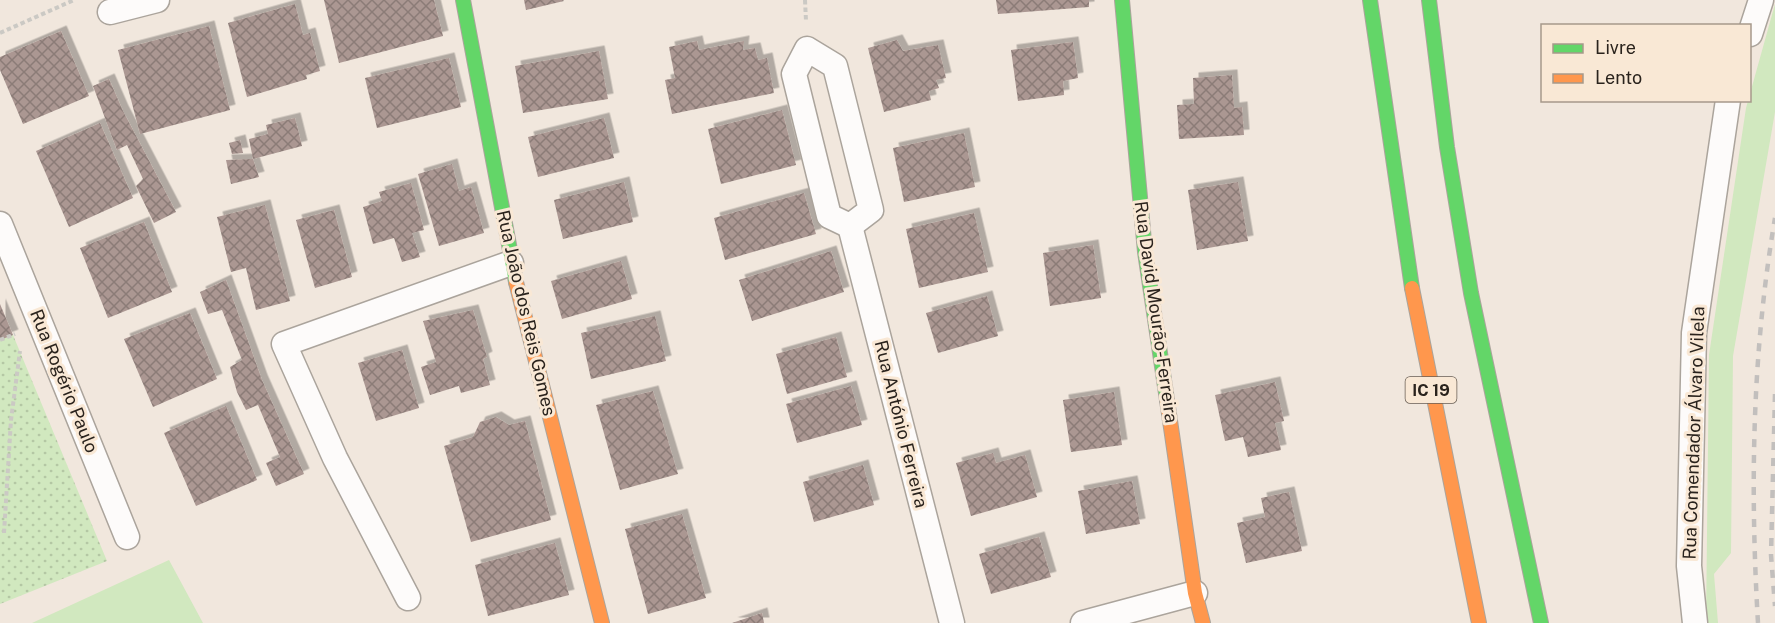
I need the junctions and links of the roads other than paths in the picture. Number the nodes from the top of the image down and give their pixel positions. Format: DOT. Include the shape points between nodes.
graph roads {
  1 [pos="157,0"];
  2 [pos="463,0"];
  3 [pos="1122,0"];
  4 [pos="1370,0"];
  5 [pos="1429,0"];
  6 [pos="1761,0"];
  7 [pos="1357,11"];
  8 [pos="110,12"];
  9 [pos="1751,28"];
  10 [pos="1728,102"];
  11 [pos="1392,155"];
  12 [pos="0,225"];
  13 [pos="850,226"];
  14 [pos="511,263"];
  15 [pos="127,537"];
  16 [pos="1196,593"];
  17 [pos="408,598"];
  18 [pos="602,623"];
  19 [pos="952,623"];
  20 [pos="1083,623"];
  21 [pos="1203,623"];
  22 [pos="1479,623"];
  23 [pos="1541,623"];
  24 [pos="1695,623"];
  1 -- 8 [label="street"];
  2 -- 14 [label="main road, Rua João dos Reis Gomes"];
  3 -- 16 [label="main road, Rua David Mourão-Ferreira" via="1145,252"];
  4 -- 11 [label="main road, IC 19"];
  5 -- 23 [label="main road" via="1447,147 1471,293"];
  6 -- 9 [label="street"];
  7 -- 11 [label="main road"];
  10 -- 24 [label="street, Rua Comendador Álvaro Vilela" via="1694,333 1689,566"];
  11 -- 22 [label="main road, IC 19" via="1414,304"];
  12 -- 15 [label="street, Rua Rogério Paulo"];
  13 -- 13 [label="street" via="829,216 794,74 807,49 835,66 871,210"];
  13 -- 19 [label="street, Rua António Ferreira"];
  14 -- 17 [label="street" via="284,344 335,458"];
  14 -- 18 [label="main road, Rua João dos Reis Gomes"];
  16 -- 20 [label="street"];
  16 -- 21 [label="main road, Rua David Mourão-Ferreira"];
}
